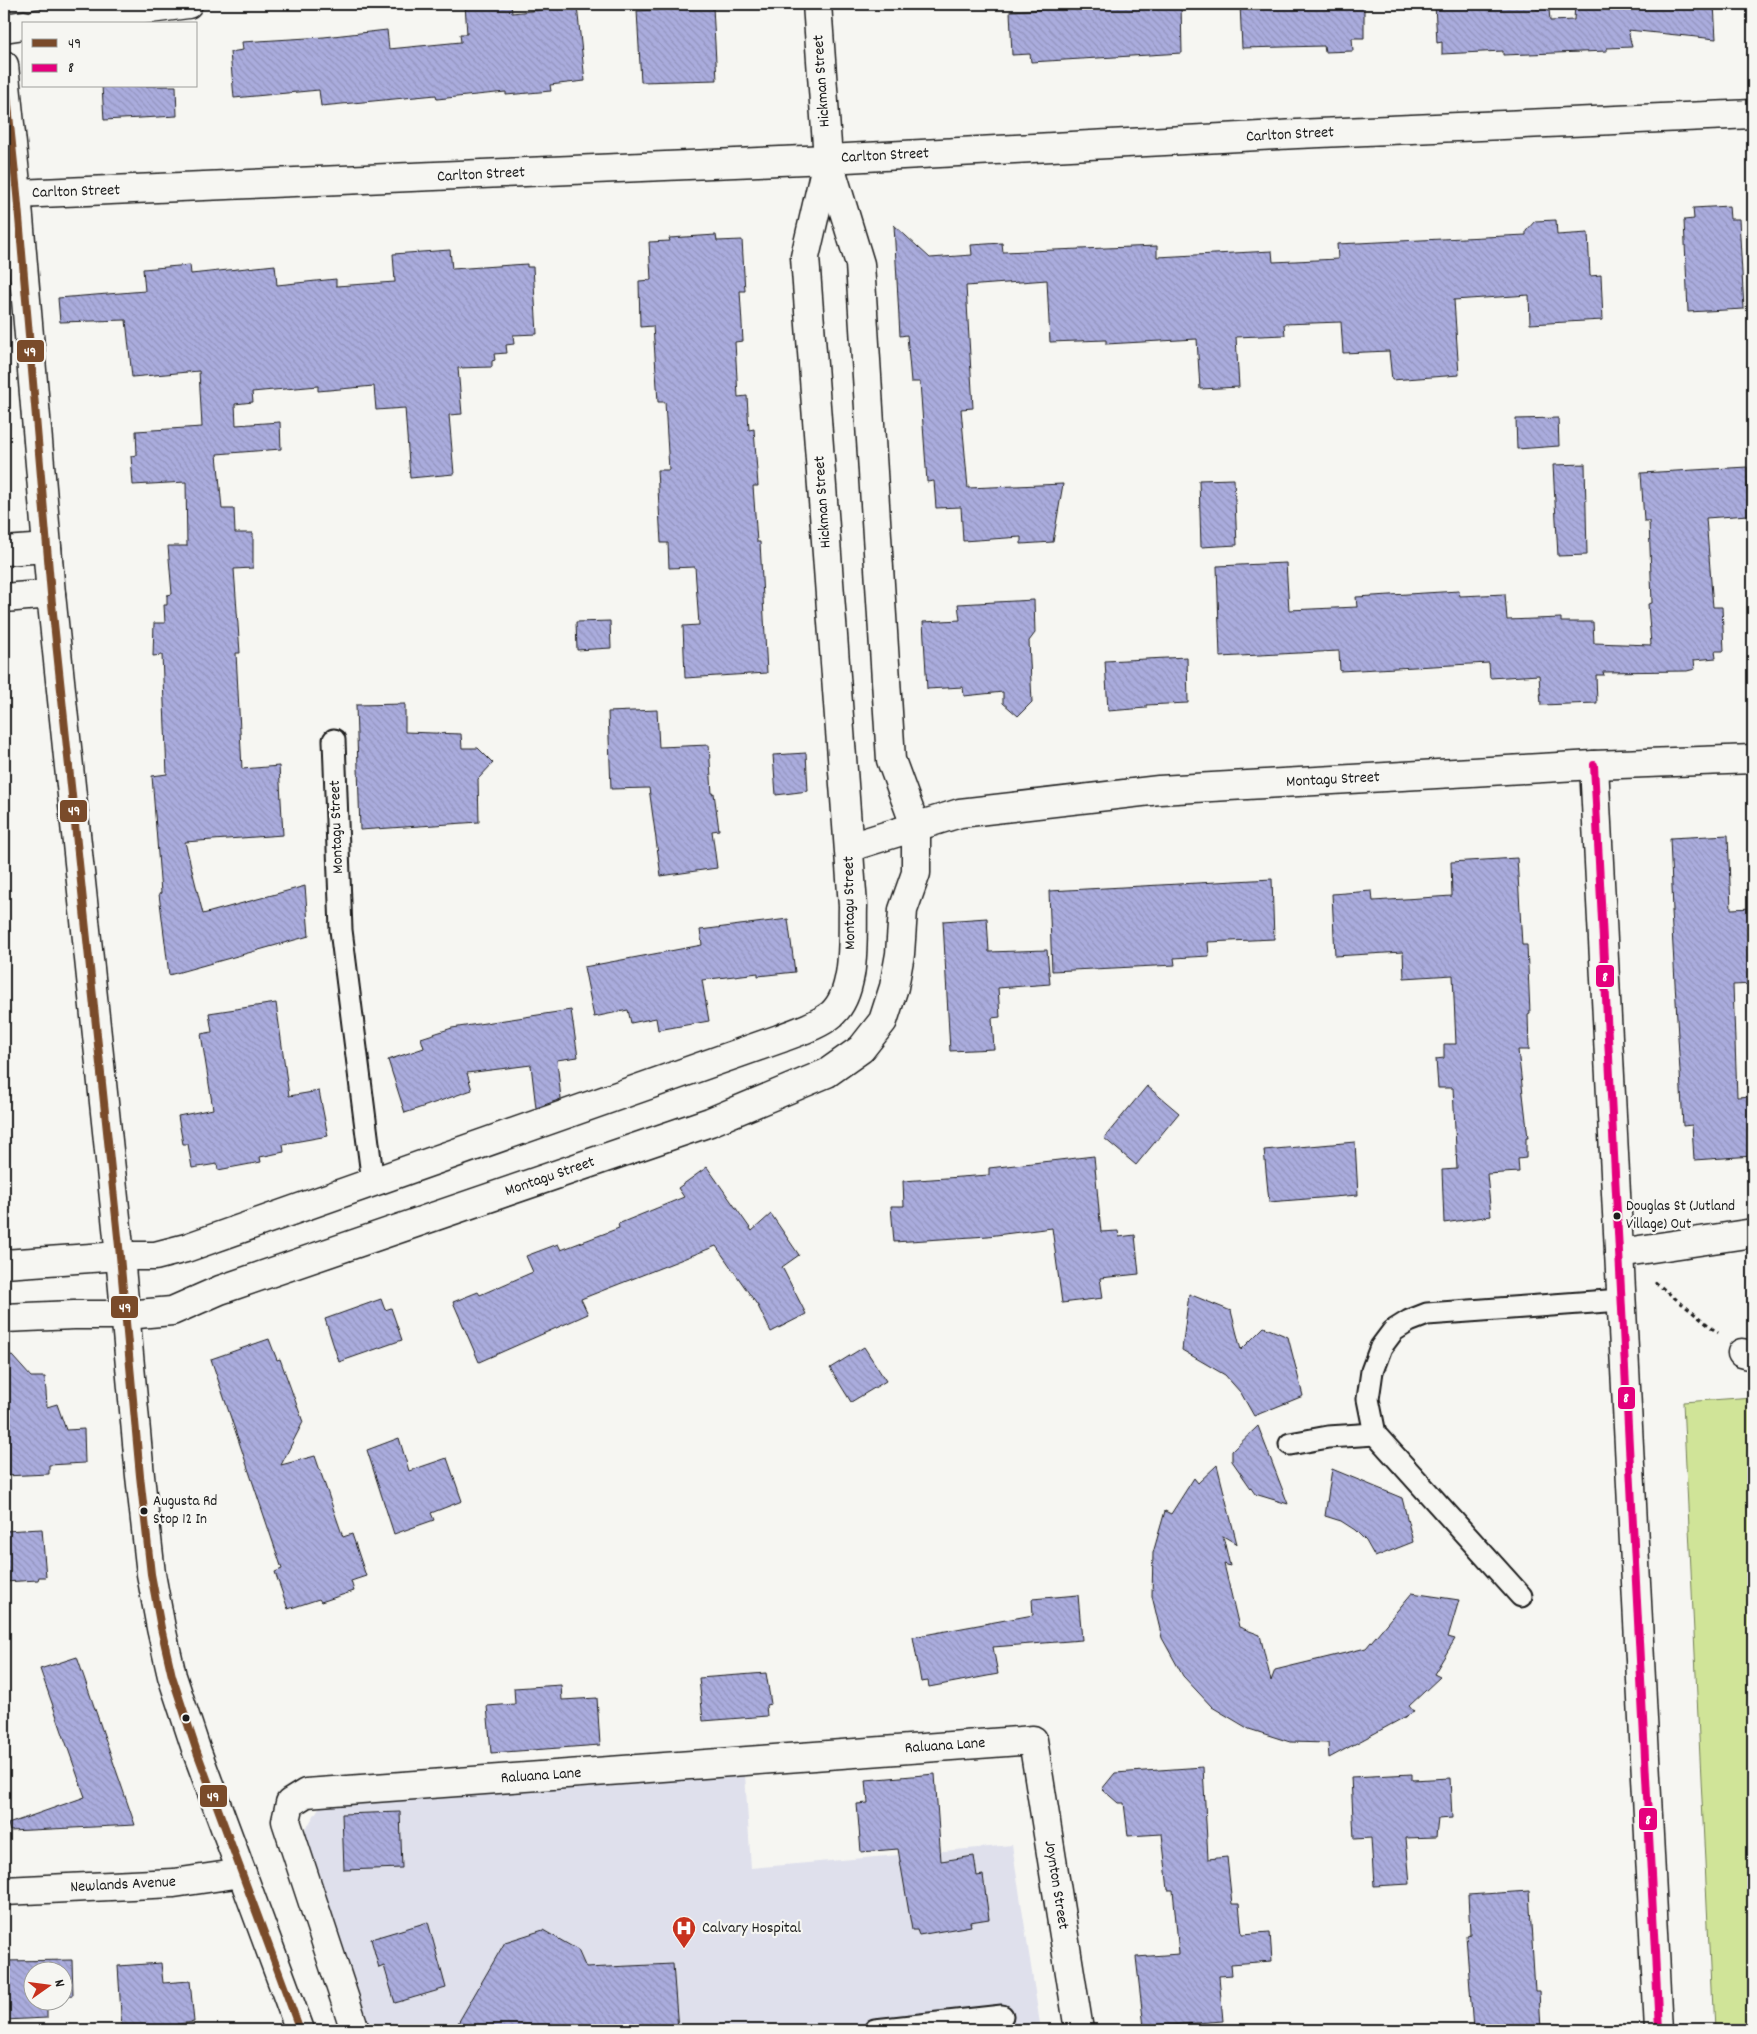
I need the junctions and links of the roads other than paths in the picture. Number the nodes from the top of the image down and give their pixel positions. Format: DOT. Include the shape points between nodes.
graph roads {
  1 [pos="188,4"];
  2 [pos="817,4"];
  3 [pos="52,22"];
  4 [pos="22,26"];
  5 [pos="4,28"];
  6 [pos="4,65"];
  7 [pos="1753,114"];
  8 [pos="828,159"];
  9 [pos="17,194"];
  10 [pos="46,548"];
  11 [pos="4,551"];
  12 [pos="51,594"];
  13 [pos="4,598"];
  14 [pos="334,740"];
  15 [pos="1753,759"];
  16 [pos="1594,765"];
  17 [pos="916,828"];
  18 [pos="850,847"];
  19 [pos="373,1183"];
  20 [pos="1753,1233"];
  21 [pos="1619,1253"];
  22 [pos="120,1256"];
  23 [pos="4,1264"];
  24 [pos="1621,1300"];
  25 [pos="126,1315"];
  26 [pos="4,1318"];
  27 [pos="1375,1434"];
  28 [pos="1290,1444"];
  29 [pos="1521,1596"];
  30 [pos="1033,1740"];
  31 [pos="242,1873"];
  32 [pos="4,1891"];
  33 [pos="1002,2016"];
  34 [pos="300,2030"];
  35 [pos="355,2030"];
  36 [pos="874,2030"];
  37 [pos="1079,2030"];
  38 [pos="1659,2030"];
  1 -- 3 [label="street"];
  2 -- 8 [label="street, Hickman Street"];
  4 -- 5 [label="street"];
  6 -- 9 [label="street"];
  7 -- 8 [label="street, Carlton Street"];
  8 -- 9 [label="street, Carlton Street"];
  8 -- 17 [label="street, Hickman Street" via="860,264 891,760"];
  8 -- 18 [label="street, Hickman Street" via="805,257"];
  9 -- 10 [label="street"];
  10 -- 11 [label="street"];
  10 -- 12 [label="street"];
  12 -- 13 [label="street"];
  12 -- 22 [label="street"];
  14 -- 19 [label="lane, Montagu Street" via="341,930"];
  15 -- 16 [label="street, Montagu Street"];
  16 -- 17 [label="street, Montagu Street" via="1159,790 960,813"];
  16 -- 21 [label="street"];
  17 -- 18 [label="street, Montagu Street"];
  17 -- 25 [label="street, Montagu Street" via="916,872 903,910 900,954 883,1021 861,1049 827,1073 710,1122 220,1290 172,1311"];
  18 -- 19 [label="street, Montagu Street" via="853,906 851,968 845,994 832,1014 780,1039"];
  19 -- 22 [label="street, Montagu Street" via="186,1248 155,1256"];
  20 -- 21 [label="street"];
  21 -- 24 [label="street"];
  22 -- 23 [label="street, Montagu Street"];
  22 -- 25 [label="street"];
  24 -- 27 [label="lane" via="1451,1311 1409,1320 1381,1347 1372,1371 1368,1399"];
  24 -- 38 [label="street"];
  25 -- 26 [label="street, Montagu Street"];
  25 -- 31 [label="street" via="140,1476 151,1574 161,1628 172,1676 197,1752"];
  27 -- 28 [label="lane" via="1328,1437"];
  27 -- 29 [label="lane"];
  30 -- 35 [label="street, Raluana Lane" via="306,1793 290,1803 286,1821"];
  30 -- 37 [label="street, Joynton Street"];
  31 -- 32 [label="street, Newlands Avenue" via="174,1882"];
  31 -- 34 [label="street"];
  33 -- 36 [label="lane"];
}
